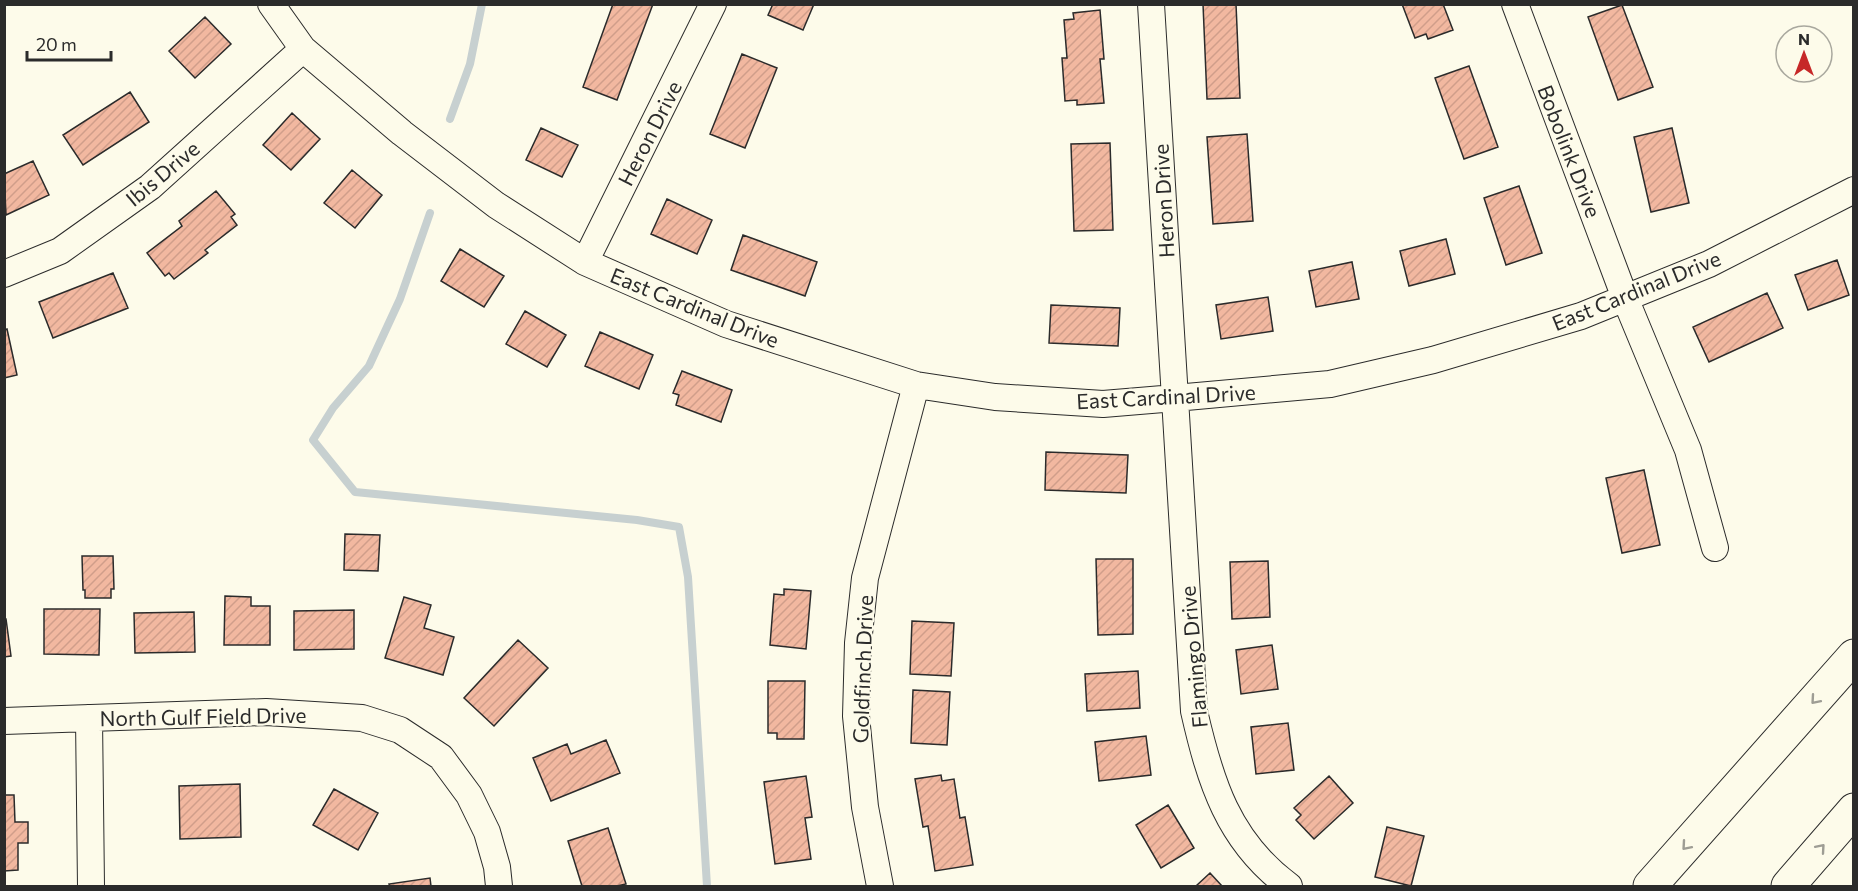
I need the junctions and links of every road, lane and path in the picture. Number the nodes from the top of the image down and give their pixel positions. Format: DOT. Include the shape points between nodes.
graph roads {
  1 [pos="271,4"];
  2 [pos="713,4"];
  3 [pos="1151,4"];
  4 [pos="1515,4"];
  5 [pos="303,49"];
  6 [pos="1854,190"];
  7 [pos="585,262"];
  8 [pos="4,274"];
  9 [pos="1625,298"];
  10 [pos="916,385"];
  11 [pos="1175,398"];
  12 [pos="1715,548"];
  13 [pos="1854,656"];
  14 [pos="89,718"];
  15 [pos="4,721"];
  16 [pos="1854,810"];
  17 [pos="91,886"];
  18 [pos="500,886"];
  19 [pos="880,886"];
  20 [pos="1289,886"];
  21 [pos="1650,886"];
  22 [pos="1788,886"];
  1 -- 5 [label="street, East Cardinal Drive"];
  2 -- 7 [label="street, Heron Drive"];
  3 -- 11 [label="street, Heron Drive"];
  4 -- 9 [label="street, Bobolink Drive"];
  5 -- 7 [label="street, East Cardinal Drive" via="402,133 496,205"];
  5 -- 8 [label="street, Ibis Drive" via="150,187 60,250"];
  6 -- 9 [label="street, East Cardinal Drive" via="1709,264"];
  7 -- 10 [label="street, East Cardinal Drive" via="726,324"];
  9 -- 11 [label="street, East Cardinal Drive" via="1581,316 1444,357 1330,384"];
  9 -- 12 [label="street, Bobolink Drive" via="1688,450"];
  10 -- 11 [label="street, East Cardinal Drive" via="994,398 1103,404"];
  10 -- 19 [label="street, Goldfinch Drive" via="865,578 858,643 856,716 865,807"];
  11 -- 20 [label="street, Flamingo Drive" via="1194,711 1205,759 1226,813 1251,851"];
  13 -- 21 [label="highway, one-way"];
  14 -- 15 [label="street, North Gulf Field Drive"];
  14 -- 17 [label="street"];
  14 -- 18 [label="street, North Gulf Field Drive" via="266,712 362,718 399,730 441,757 468,795 487,832"];
  22 -- 16 [label="highway, one-way"];
}
